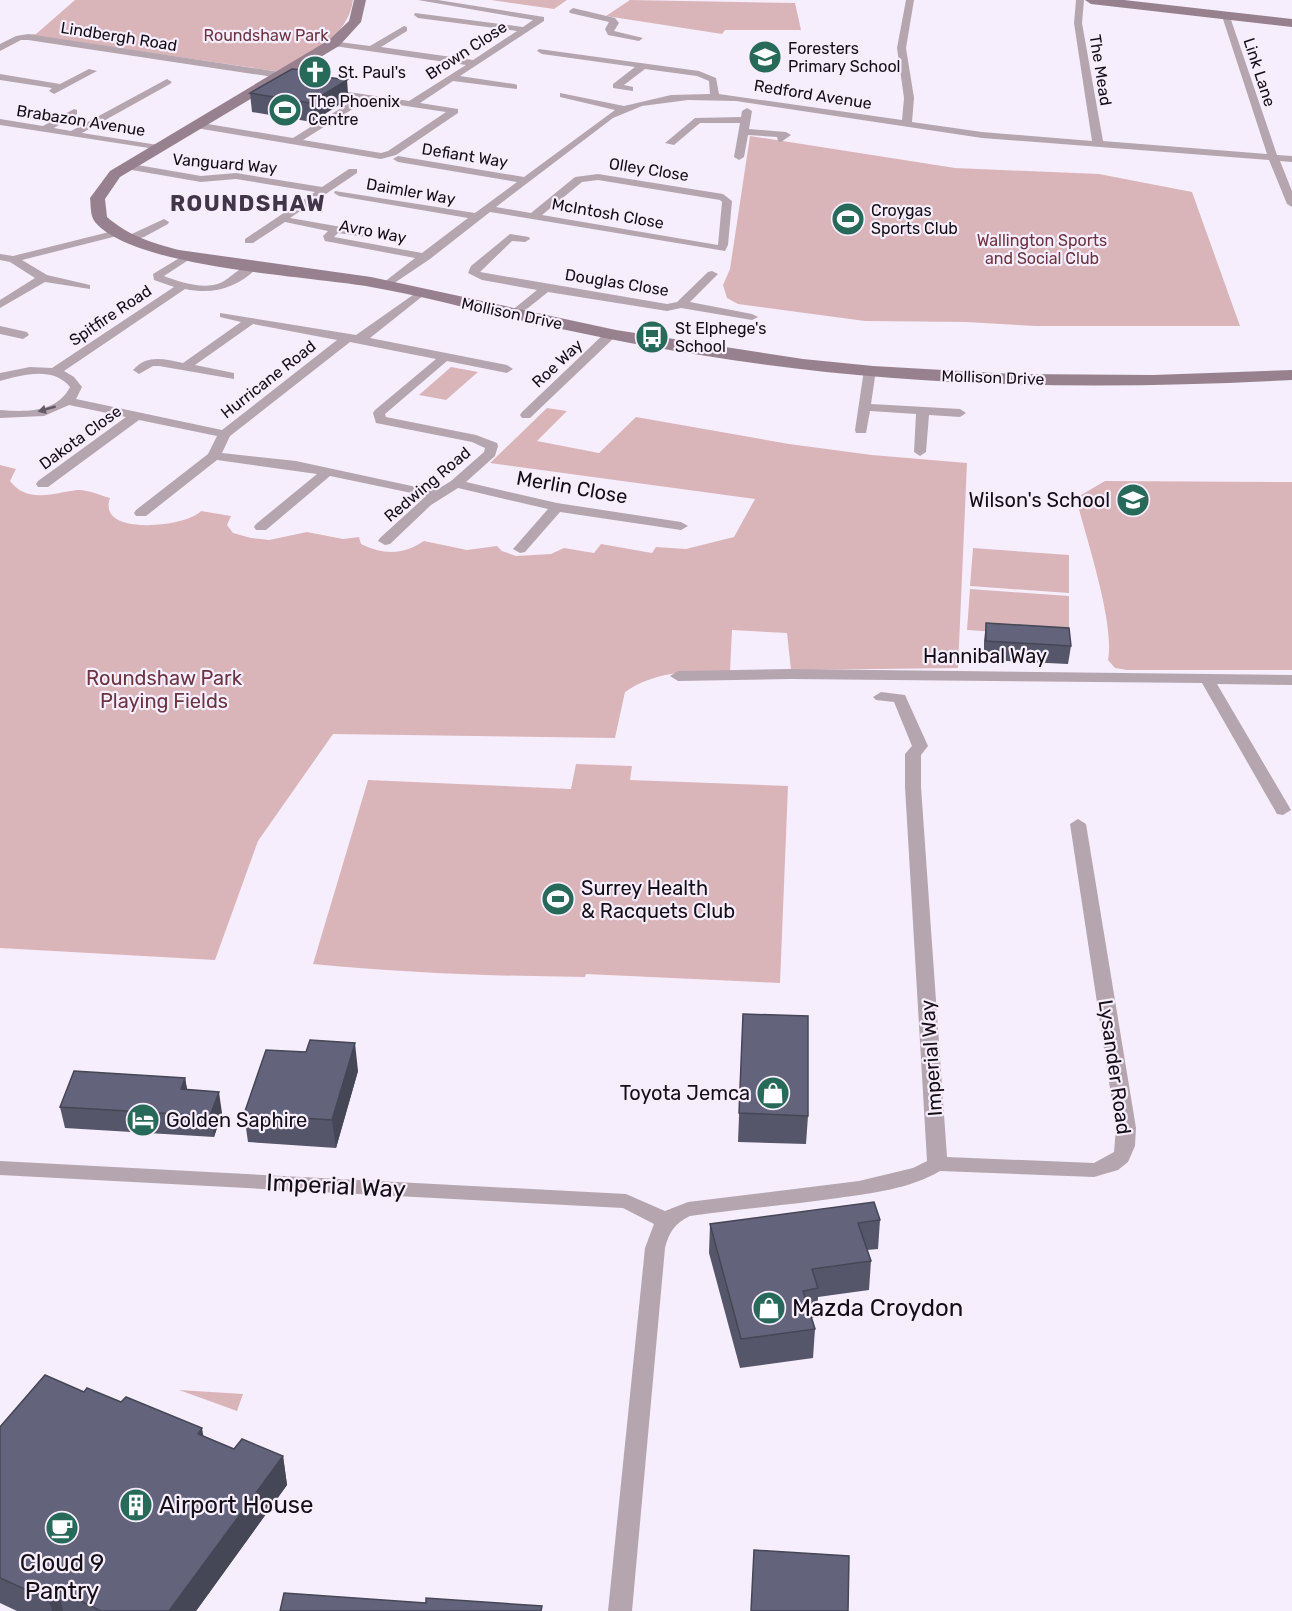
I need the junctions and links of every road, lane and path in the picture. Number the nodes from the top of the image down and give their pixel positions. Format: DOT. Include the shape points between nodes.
graph roads {
  1 [pos="360,0"];
  2 [pos="422,0"];
  3 [pos="910,0"];
  4 [pos="1080,0"];
  5 [pos="1091,0"];
  6 [pos="573,11"];
  7 [pos="418,15"];
  8 [pos="1226,16"];
  9 [pos="1292,23"];
  10 [pos="404,29"];
  11 [pos="525,30"];
  12 [pos="334,43"];
  13 [pos="0,48"];
  14 [pos="371,49"];
  15 [pos="542,51"];
  16 [pos="575,56"];
  17 [pos="608,61"];
  18 [pos="474,63"];
  19 [pos="643,66"];
  20 [pos="559,67"];
  21 [pos="92,71"];
  22 [pos="282,75"];
  23 [pos="0,77"];
  24 [pos="304,78"];
  25 [pos="452,78"];
  26 [pos="167,82"];
  27 [pos="317,84"];
  28 [pos="62,87"];
  29 [pos="514,87"];
  30 [pos="630,89"];
  31 [pos="48,94"];
  32 [pos="563,94"];
  33 [pos="715,97"];
  34 [pos="369,98"];
  35 [pos="760,101"];
  36 [pos="411,104"];
  37 [pos="624,109"];
  38 [pos="74,112"];
  39 [pos="744,120"];
  40 [pos="0,122"];
  41 [pos="906,124"];
  42 [pos="196,125"];
  43 [pos="45,129"];
  44 [pos="743,132"];
  45 [pos="74,133"];
  46 [pos="782,139"];
  47 [pos="293,142"];
  48 [pos="670,143"];
  49 [pos="1098,144"];
  50 [pos="158,148"];
  51 [pos="377,155"];
  52 [pos="739,157"];
  53 [pos="1273,157"];
  54 [pos="398,159"];
  55 [pos="1292,159"];
  56 [pos="126,166"];
  57 [pos="526,180"];
  58 [pos="322,190"];
  59 [pos="339,193"];
  60 [pos="1292,204"];
  61 [pos="489,209"];
  62 [pos="478,217"];
  63 [pos="532,217"];
  64 [pos="290,221"];
  65 [pos="164,222"];
  66 [pos="336,229"];
  67 [pos="366,234"];
  68 [pos="121,236"];
  69 [pos="525,239"];
  70 [pos="249,241"];
  71 [pos="722,247"];
  72 [pos="0,257"];
  73 [pos="186,257"];
  74 [pos="426,257"];
  75 [pos="13,259"];
  76 [pos="253,266"];
  77 [pos="712,274"];
  78 [pos="43,278"];
  79 [pos="184,285"];
  80 [pos="387,285"];
  81 [pos="86,287"];
  82 [pos="546,288"];
  83 [pos="420,293"];
  84 [pos="681,304"];
  85 [pos="0,305"];
  86 [pos="514,314"];
  87 [pos="224,315"];
  88 [pos="753,317"];
  89 [pos="251,320"];
  90 [pos="0,330"];
  91 [pos="611,334"];
  92 [pos="23,335"];
  93 [pos="352,339"];
  94 [pos="445,357"];
  95 [pos="185,367"];
  96 [pos="507,369"];
  97 [pos="139,370"];
  98 [pos="870,370"];
  99 [pos="54,372"];
  100 [pos="1292,375"];
  101 [pos="230,376"];
  102 [pos="0,377"];
  103 [pos="67,401"];
  104 [pos="864,407"];
  105 [pos="923,411"];
  106 [pos="960,413"];
  107 [pos="0,414"];
  108 [pos="526,415"];
  109 [pos="136,416"];
  110 [pos="861,430"];
  111 [pos="224,434"];
  112 [pos="920,452"];
  113 [pos="214,456"];
  114 [pos="327,472"];
  115 [pos="43,484"];
  116 [pos="456,484"];
  117 [pos="437,494"];
  118 [pos="557,507"];
  119 [pos="141,513"];
  120 [pos="261,526"];
  121 [pos="681,526"];
  122 [pos="385,541"];
  123 [pos="520,549"];
  124 [pos="678,676"];
  125 [pos="1207,679"];
  126 [pos="1292,680"];
  127 [pos="881,697"];
  128 [pos="1283,810"];
  129 [pos="1078,825"];
  130 [pos="937,1164"];
  131 [pos="0,1168"];
  132 [pos="667,1221"];
  133 [pos="620,1611"];
  1 -- 12 [label="main road" via="355,22"];
  2 -- 11 [label="street" via="541,19"];
  3 -- 41 [label="street" via="901,46 907,84"];
  4 -- 49 [label="street, The Mead" via="1078,24"];
  5 -- 8 [label="main road"];
  6 -- 17 [label="street" via="612,20 615,22 609,29 611,33 639,38"];
  7 -- 11 [label="street, Brown Close"];
  8 -- 9 [label="main road"];
  8 -- 53 [label="street, Link Lane"];
  10 -- 14 [label="street"];
  11 -- 18 [label="street, Brown Close"];
  12 -- 14 [label="street"];
  12 -- 22 [label="main road"];
  13 -- 22 [label="street, Lindbergh Road" via="24,37"];
  14 -- 18 [label="street"];
  15 -- 16 [label="street"];
  16 -- 17 [label="street"];
  16 -- 20 [label="street"];
  17 -- 19 [label="street"];
  18 -- 25 [label="street, Brown Close"];
  19 -- 30 [label="street" via="616,86"];
  19 -- 33 [label="street" via="699,74 713,80"];
  21 -- 28 [label="street"];
  22 -- 24 [label="street, Lindbergh Road"];
  22 -- 42 [label="main road"];
  23 -- 28 [label="street"];
  25 -- 29 [label="street"];
  25 -- 36 [label="street, Brown Close"];
  26 -- 45 [label="street"];
  27 -- 34 [label="street, Brown Close"];
  28 -- 31 [label="street"];
  32 -- 37 [label="street"];
  33 -- 35 [label="street, Redford Avenue"];
  33 -- 37 [label="street, Redford Avenue" via="666,99"];
  34 -- 36 [label="street, Brown Close"];
  34 -- 47 [label="street" via="359,100"];
  35 -- 39 [label="street" via="748,110"];
  35 -- 41 [label="street, Redford Avenue"];
  36 -- 51 [label="street" via="455,111 392,153"];
  37 -- 57 [label="street, Redford Avenue"];
  38 -- 43 [label="street"];
  39 -- 44 [label="street"];
  39 -- 48 [label="street" via="698,120"];
  40 -- 43 [label="street, Brabazon Avenue"];
  41 -- 49 [label="street, Redford Avenue" via="982,135"];
  42 -- 47 [label="street"];
  42 -- 50 [label="main road"];
  43 -- 45 [label="street, Brabazon Avenue"];
  44 -- 46 [label="street" via="786,135"];
  44 -- 52 [label="street"];
  45 -- 50 [label="street, Brabazon Avenue"];
  47 -- 51 [label="street"];
  49 -- 53 [label="street, Redford Avenue"];
  50 -- 56 [label="main road"];
  51 -- 58 [label="street"];
  53 -- 55 [label="street, Redford Avenue"];
  53 -- 60 [label="street, Link Lane"];
  54 -- 57 [label="street, Defiant Way"];
  56 -- 58 [label="street, Vanguard Way" via="201,179 236,176"];
  56 -- 68 [label="main road" via="109,180 98,198 100,216"];
  57 -- 61 [label="street, Redford Avenue"];
  58 -- 70 [label="street"];
  59 -- 62 [label="street, Daimler Way"];
  61 -- 62 [label="street, Redford Avenue"];
  61 -- 63 [label="street, McIntosh Close"];
  62 -- 74 [label="street, Redford Avenue"];
  63 -- 71 [label="street, McIntosh Close"];
  63 -- 71 [label="street, Olley Close" via="579,179 598,177 723,197 727,201"];
  64 -- 66 [label="street, Avro Way"];
  65 -- 68 [label="street" via="145,232"];
  66 -- 67 [label="street, Avro Way"];
  66 -- 74 [label="street, Avro Way" via="329,239"];
  68 -- 73 [label="main road, Mollison Drive" via="151,249"];
  68 -- 75 [label="street"];
  69 -- 82 [label="street, Douglas Close" via="510,237 474,273"];
  72 -- 75 [label="street"];
  73 -- 76 [label="main road, Mollison Drive"];
  73 -- 79 [label="street, Spitfire Road" via="158,276"];
  74 -- 80 [label="street, Redford Avenue"];
  75 -- 78 [label="street"];
  76 -- 79 [label="street, Spitfire Road" via="220,288"];
  76 -- 80 [label="main road, Mollison Drive"];
  77 -- 84 [label="street, Douglas Close"];
  78 -- 81 [label="street"];
  78 -- 85 [label="street"];
  79 -- 99 [label="street, Spitfire Road"];
  80 -- 83 [label="main road, Mollison Drive"];
  82 -- 84 [label="street, Douglas Close" via="662,308"];
  82 -- 86 [label="street"];
  83 -- 86 [label="main road, Mollison Drive"];
  83 -- 93 [label="street, Hurricane Road" via="366,335"];
  84 -- 88 [label="street, Douglas Close"];
  86 -- 91 [label="main road, Mollison Drive"];
  87 -- 89 [label="street"];
  89 -- 93 [label="street"];
  89 -- 95 [label="street"];
  90 -- 92 [label="street"];
  91 -- 98 [label="main road, Mollison Drive" via="757,358"];
  91 -- 108 [label="street, Roe Way"];
  93 -- 94 [label="street"];
  93 -- 111 [label="street, Hurricane Road"];
  94 -- 96 [label="street"];
  94 -- 116 [label="street, Redwing Road" via="378,417 492,446 490,453"];
  95 -- 97 [label="street" via="150,362"];
  95 -- 101 [label="street"];
  98 -- 100 [label="main road, Mollison Drive" via="978,377 1198,379"];
  98 -- 104 [label="street"];
  99 -- 102 [label="street" via="24,371"];
  99 -- 103 [label="street" via="73,381 76,387"];
  103 -- 107 [label="street, one-way" via="44,411"];
  103 -- 109 [label="street"];
  104 -- 105 [label="street"];
  104 -- 110 [label="street"];
  105 -- 106 [label="street"];
  105 -- 112 [label="street"];
  109 -- 111 [label="street"];
  109 -- 115 [label="street, Dakota Close"];
  111 -- 113 [label="street, Hurricane Road"];
  113 -- 114 [label="street"];
  113 -- 119 [label="street"];
  114 -- 117 [label="street"];
  114 -- 120 [label="street"];
  116 -- 117 [label="street, Redwing Road"];
  116 -- 118 [label="street, Merlin Close"];
  117 -- 122 [label="street, Redwing Road"];
  118 -- 121 [label="street, Merlin Close"];
  118 -- 123 [label="street"];
  124 -- 125 [label="street, Hannibal Way"];
  125 -- 126 [label="street, Hannibal Way"];
  125 -- 128 [label="street"];
  127 -- 130 [label="street, Imperial Way" via="900,698 920,746 914,754 914,788"];
  129 -- 130 [label="street, Lysander Road" via="1126,1128 1124,1156 1113,1166 1094,1170"];
  130 -- 132 [label="street" via="923,1174 696,1208"];
  131 -- 132 [label="street, Imperial Way" via="626,1201"];
  132 -- 133 [label="street" via="659,1231 655,1248"];
}
